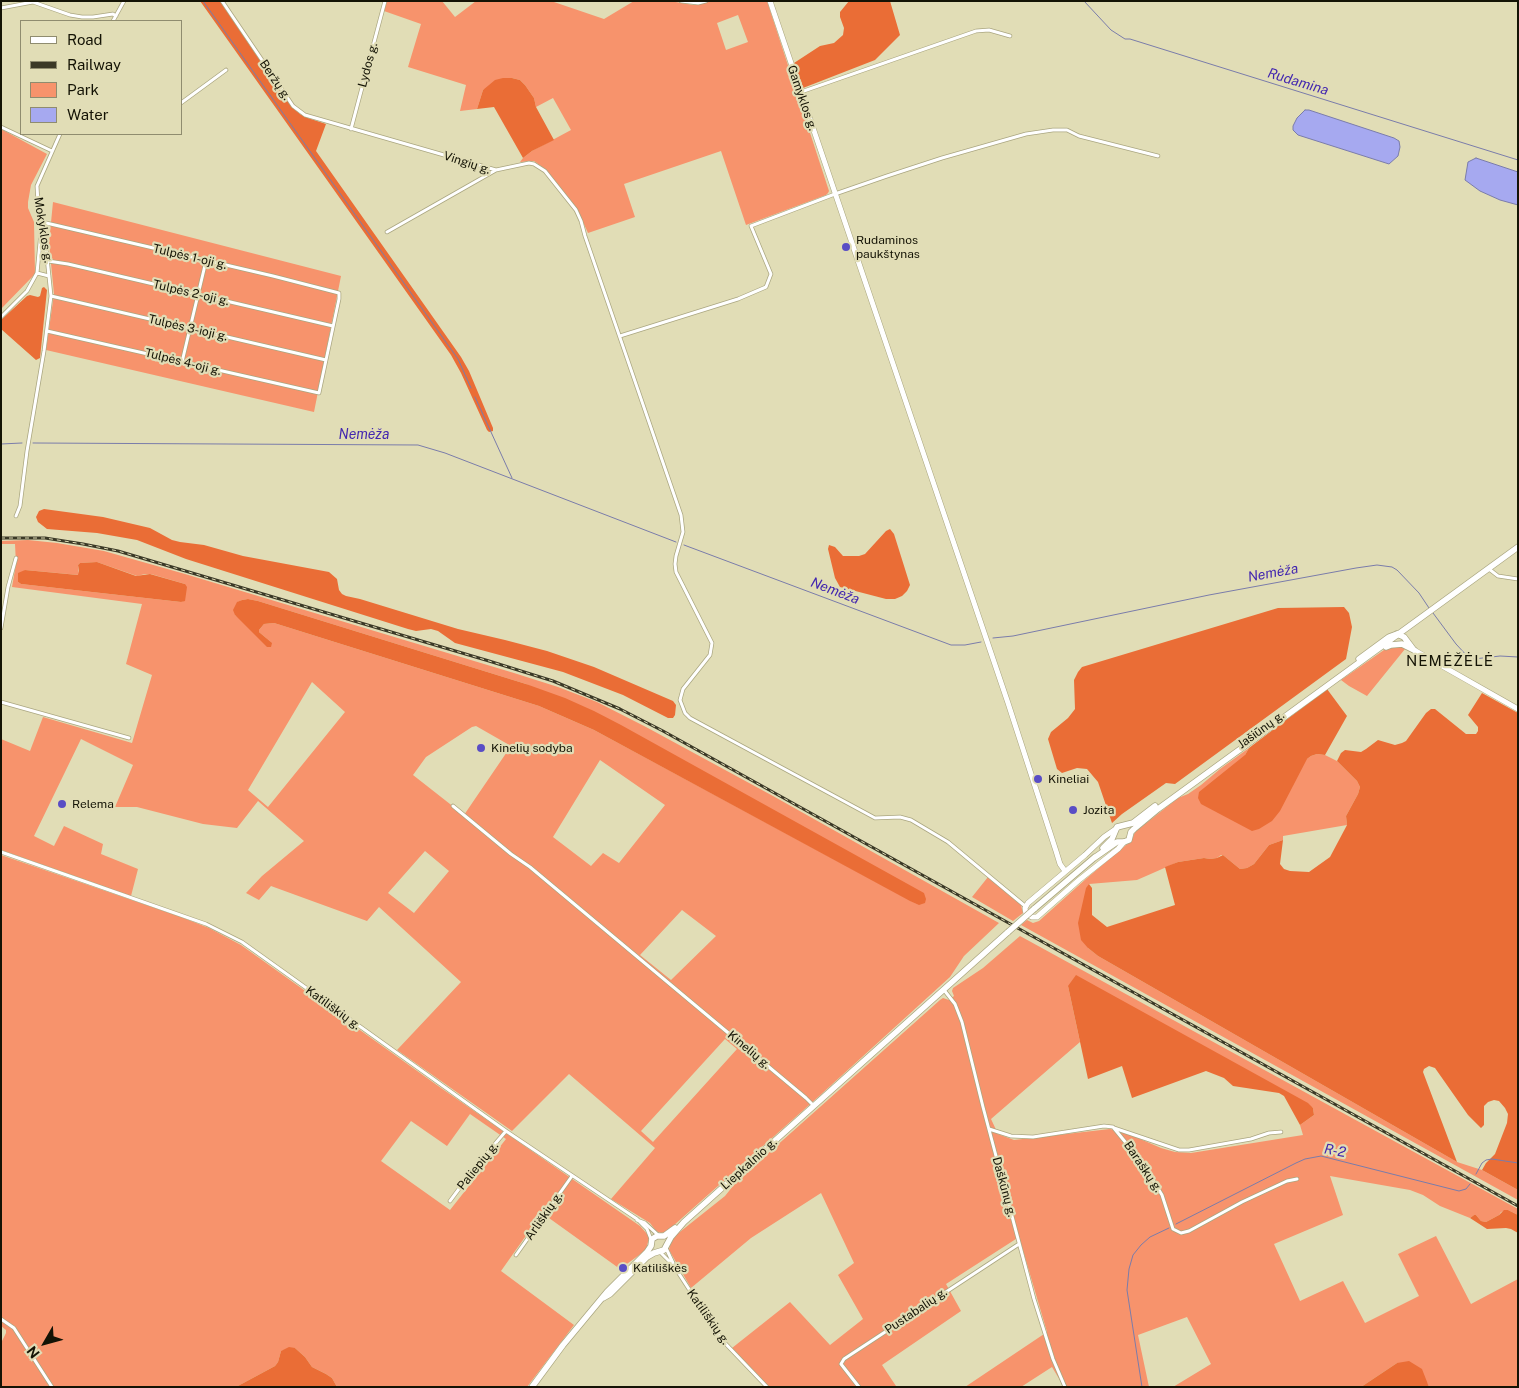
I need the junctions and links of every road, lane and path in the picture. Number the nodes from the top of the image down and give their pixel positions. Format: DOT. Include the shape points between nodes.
graph roads {
  1 [pos="124,1"];
  2 [pos="222,1"];
  3 [pos="386,1"];
  4 [pos="681,1"];
  5 [pos="706,1"];
  6 [pos="770,1"];
  7 [pos="1,8"];
  8 [pos="116,16"];
  9 [pos="114,20"];
  10 [pos="1010,36"];
  11 [pos="226,70"];
  12 [pos="800,92"];
  13 [pos="182,102"];
  14 [pos="1,127"];
  15 [pos="351,129"];
  16 [pos="60,135"];
  17 [pos="52,152"];
  18 [pos="1158,156"];
  19 [pos="496,170"];
  20 [pos="835,194"];
  21 [pos="42,222"];
  22 [pos="387,232"];
  23 [pos="48,261"];
  24 [pos="206,261"];
  25 [pos="36,273"];
  26 [pos="49,276"];
  27 [pos="198,294"];
  28 [pos="51,296"];
  29 [pos="1,317"];
  30 [pos="333,326"];
  31 [pos="190,328"];
  32 [pos="48,331"];
  33 [pos="620,336"];
  34 [pos="326,360"];
  35 [pos="182,362"];
  36 [pos="16,516"];
  37 [pos="1518,547"];
  38 [pos="16,558"];
  39 [pos="1488,568"];
  40 [pos="1518,579"];
  41 [pos="1408,626"];
  42 [pos="1,628"];
  43 [pos="1397,634"];
  44 [pos="1404,637"];
  45 [pos="1402,644"];
  46 [pos="1377,650"];
  47 [pos="1414,650"];
  48 [pos="1,702"];
  49 [pos="1518,709"];
  50 [pos="129,738"];
  51 [pos="453,806"];
  52 [pos="1126,826"];
  53 [pos="1117,827"];
  54 [pos="1131,832"];
  55 [pos="1114,835"];
  56 [pos="1121,841"];
  57 [pos="1,852"];
  58 [pos="1094,858"];
  59 [pos="1065,871"];
  60 [pos="1025,906"];
  61 [pos="944,989"];
  62 [pos="814,1106"];
  63 [pos="989,1128"];
  64 [pos="1113,1128"];
  65 [pos="506,1131"];
  66 [pos="1281,1132"];
  67 [pos="572,1176"];
  68 [pos="1297,1179"];
  69 [pos="450,1201"];
  70 [pos="637,1219"];
  71 [pos="684,1222"];
  72 [pos="660,1236"];
  73 [pos="651,1244"];
  74 [pos="1019,1244"];
  75 [pos="662,1249"];
  76 [pos="516,1255"];
  77 [pos="674,1266"];
  78 [pos="603,1298"];
  79 [pos="1,1319"];
  80 [pos="52,1387"];
  81 [pos="532,1387"];
  82 [pos="767,1387"];
  83 [pos="859,1387"];
  84 [pos="1065,1387"];
  1 -- 8 [label="street"];
  2 -- 15 [label="street, Beržų g." via="293,106 305,115"];
  3 -- 15 [label="street, Lydos g."];
  4 -- 5 [label="street"];
  6 -- 12 [label="main road, Gamyklos g."];
  7 -- 8 [label="street" via="33,2 82,17"];
  8 -- 9 [label="street"];
  10 -- 12 [label="street" via="989,30 976,31"];
  11 -- 13 [label="street"];
  12 -- 20 [label="main road, Gamyklos g."];
  14 -- 17 [label="street"];
  15 -- 19 [label="street, Vingių g."];
  16 -- 17 [label="street, Mokyklos g."];
  17 -- 21 [label="street, Mokyklos g." via="37,186"];
  18 -- 20 [label="street" via="1067,130 1053,130 1026,134 942,158"];
  19 -- 22 [label="street, Vingių g."];
  19 -- 33 [label="street" via="534,164 545,171 576,210"];
  20 -- 33 [label="street" via="752,226 771,274 766,287"];
  20 -- 59 [label="main road, Gamyklos g."];
  21 -- 23 [label="street, Mokyklos g."];
  21 -- 24 [label="street, Tulpės 1-oji g."];
  21 -- 25 [label="street"];
  23 -- 26 [label="street, Mokyklos g."];
  23 -- 27 [label="street, Tulpės 2-oji g."];
  24 -- 27 [label="street"];
  24 -- 30 [label="street, Tulpės 1-oji g." via="339,293"];
  25 -- 26 [label="street"];
  25 -- 29 [label="street" via="27,291"];
  26 -- 28 [label="street, Mokyklos g."];
  27 -- 30 [label="street, Tulpės 2-oji g."];
  27 -- 31 [label="street"];
  28 -- 31 [label="street, Tulpės 3-ioji g."];
  28 -- 32 [label="street, Mokyklos g."];
  30 -- 34 [label="street"];
  31 -- 34 [label="street, Tulpės 3-ioji g."];
  31 -- 35 [label="street"];
  32 -- 35 [label="street, Tulpės 4-oji g."];
  32 -- 36 [label="street, Mokyklos g."];
  33 -- 60 [label="street" via="681,515 683,532 676,556 676,572 712,643 710,655 683,689 680,700 685,713 868,815 911,820 948,842"];
  34 -- 35 [label="street, Tulpės 4-oji g." via="319,393"];
  37 -- 39 [label="highway, Jašiūnų g."];
  38 -- 42 [label="street"];
  39 -- 40 [label="street" via="1498,576"];
  39 -- 41 [label="highway, Jašiūnų g."];
  41 -- 43 [label="highway, Jašiūnų g."];
  41 -- 44 [label="highway"];
  43 -- 44 [label="highway"];
  43 -- 45 [label="highway"];
  43 -- 46 [label="highway, Jašiūnų g."];
  43 -- 52 [label="highway, Jašiūnų g."];
  44 -- 47 [label="highway"];
  45 -- 46 [label="highway"];
  45 -- 47 [label="highway"];
  46 -- 54 [label="highway, Jašiūnų g."];
  47 -- 49 [label="main road"];
  48 -- 50 [label="street"];
  51 -- 62 [label="street, Kinelių g."];
  52 -- 53 [label="highway, Jašiūnų g."];
  52 -- 54 [label="highway"];
  53 -- 55 [label="highway"];
  53 -- 59 [label="main road"];
  54 -- 56 [label="highway, Jašiūnų g." via="1130,838"];
  55 -- 56 [label="highway"];
  55 -- 58 [label="highway"];
  56 -- 58 [label="highway, Jašiūnų g."];
  56 -- 60 [label="main road" via="1118,849 1037,917 1029,916"];
  57 -- 65 [label="street, Katiliškių g." via="206,924 242,942"];
  58 -- 61 [label="highway, Liepkalnio g., bridge"];
  59 -- 60 [label="main road"];
  61 -- 62 [label="highway, Liepkalnio g."];
  61 -- 63 [label="street, Daškūnų g." via="962,1022"];
  62 -- 71 [label="highway, Liepkalnio g."];
  63 -- 64 [label="street" via="1012,1136 1033,1137 1104,1126"];
  63 -- 74 [label="street, Daškūnų g."];
  64 -- 66 [label="street" via="1179,1150"];
  64 -- 68 [label="street, Baraškų g." via="1156,1185 1173,1230 1178,1232 1189,1231 1242,1202"];
  65 -- 67 [label="street, Katiliškių g."];
  65 -- 69 [label="street, Paliepių g."];
  67 -- 70 [label="street, Katiliškių g."];
  67 -- 76 [label="street, Arliškių g."];
  70 -- 72 [label="street, Katiliškių g."];
  70 -- 73 [label="street, Katiliškių g." via="649,1232"];
  71 -- 72 [label="highway, Liepkalnio g."];
  71 -- 75 [label="highway, Liepkalnio g."];
  72 -- 73 [label="highway, Liepkalnio g."];
  72 -- 75 [label="highway" via="665,1239"];
  73 -- 75 [label="highway" via="653,1250"];
  73 -- 78 [label="highway, Liepkalnio g."];
  74 -- 83 [label="street, Pustabalių g." via="844,1359 841,1364"];
  74 -- 84 [label="street, Daškūnų g." via="1053,1360"];
  75 -- 77 [label="street, Katiliškių g."];
  75 -- 77 [label="street, Katiliškių g."];
  75 -- 78 [label="highway, Liepkalnio g." via="647,1257"];
  77 -- 82 [label="street, Katiliškių g." via="722,1340"];
  78 -- 81 [label="highway, Liepkalnio g."];
  79 -- 80 [label="street" via="14,1328"];
}
